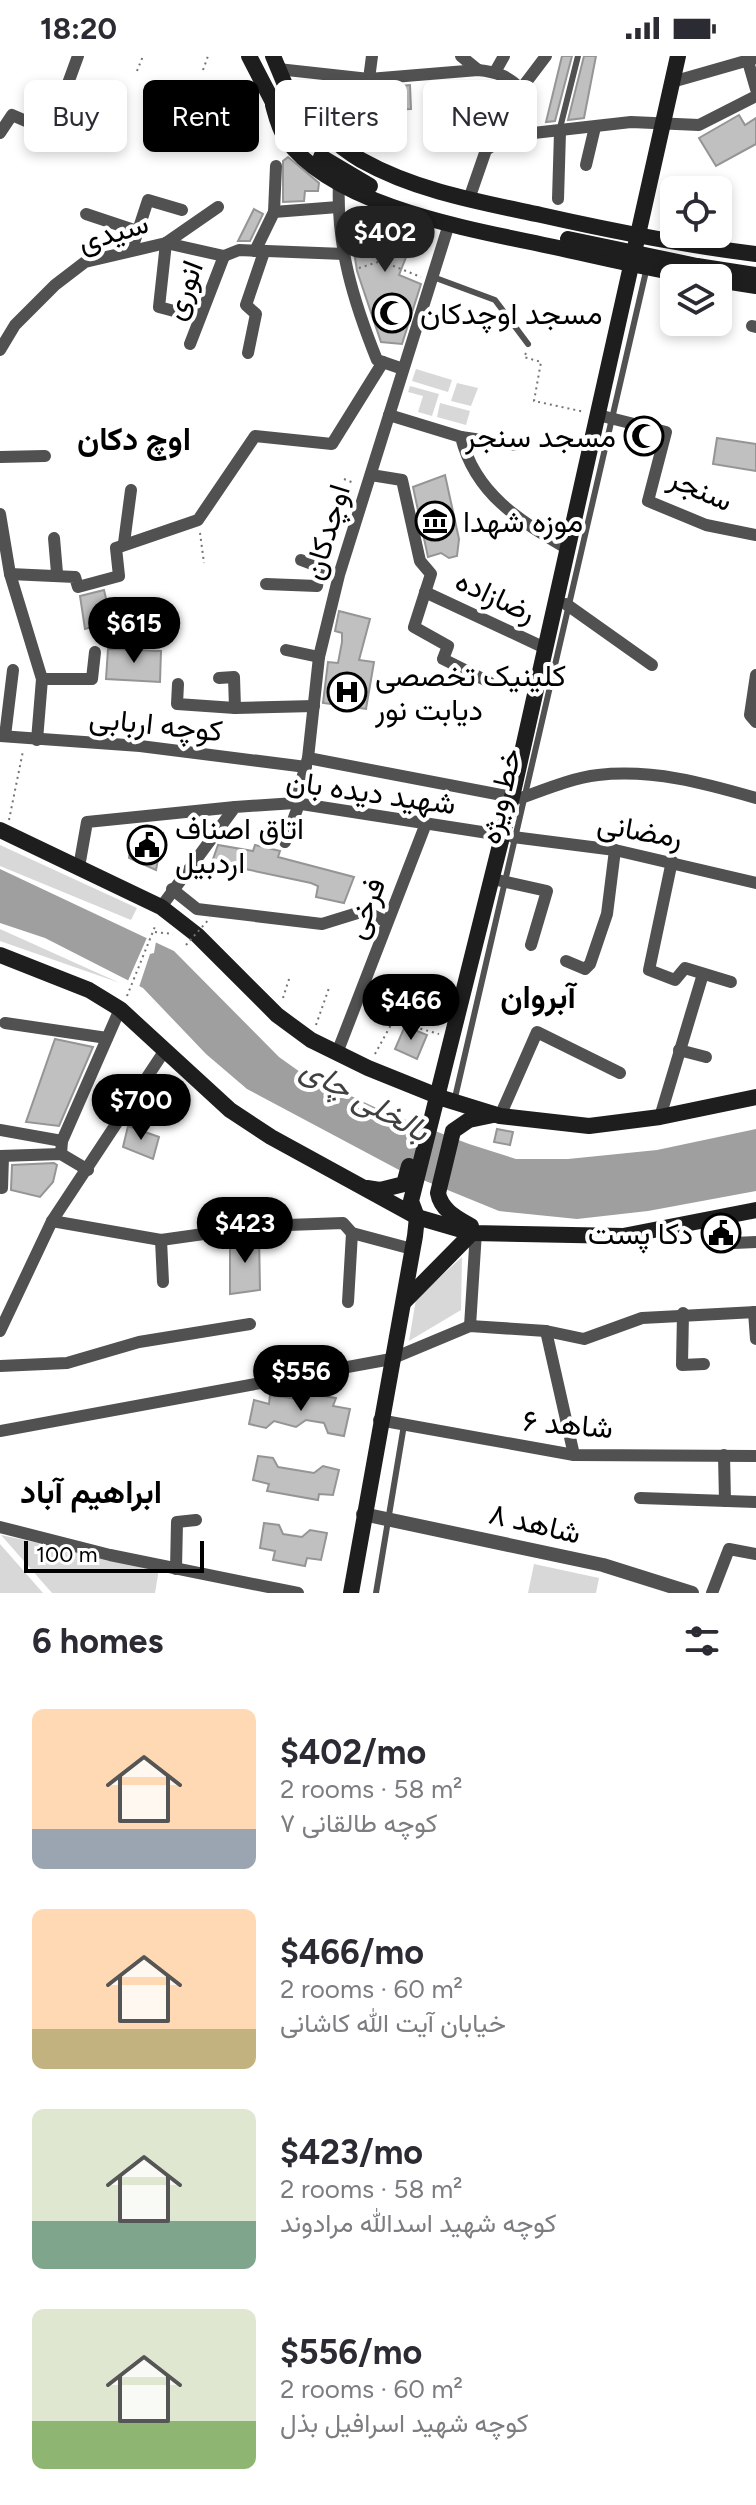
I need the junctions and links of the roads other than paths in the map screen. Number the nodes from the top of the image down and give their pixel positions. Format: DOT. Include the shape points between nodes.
graph roads {
  1 [pos="78,56"];
  2 [pos="249,56"];
  3 [pos="372,56"];
  4 [pos="461,56"];
  5 [pos="504,56"];
  6 [pos="546,56"];
  7 [pos="578,56"];
  8 [pos="678,56"];
  9 [pos="751,58"];
  10 [pos="276,63"];
  11 [pos="478,70"];
  12 [pos="495,72"];
  13 [pos="369,79"];
  14 [pos="69,80"];
  15 [pos="511,80"];
  16 [pos="528,80"];
  17 [pos="672,82"];
  18 [pos="756,89"];
  19 [pos="756,96"];
  20 [pos="273,105"];
  21 [pos="24,120"];
  22 [pos="663,125"];
  23 [pos="595,127"];
  24 [pos="537,132"];
  25 [pos="560,132"];
  26 [pos="0,133"];
  27 [pos="319,152"];
  28 [pos="350,152"];
  29 [pos="485,152"];
  30 [pos="586,165"];
  31 [pos="276,166"];
  32 [pos="339,183"];
  33 [pos="469,199"];
  34 [pos="558,199"];
  35 [pos="218,207"];
  36 [pos="338,207"];
  37 [pos="182,210"];
  38 [pos="274,212"];
  39 [pos="86,214"];
  40 [pos="453,224"];
  41 [pos="596,227"];
  42 [pos="137,231"];
  43 [pos="646,237"];
  44 [pos="166,243"];
  45 [pos="132,249"];
  46 [pos="260,252"];
  47 [pos="344,254"];
  48 [pos="756,254"];
  49 [pos="589,255"];
  50 [pos="224,256"];
  51 [pos="756,263"];
  52 [pos="697,264"];
  53 [pos="660,265"];
  54 [pos="640,266"];
  55 [pos="732,271"];
  56 [pos="756,275"];
  57 [pos="432,279"];
  58 [pos="732,282"];
  59 [pos="756,286"];
  60 [pos="174,311"];
  61 [pos="0,321"];
  62 [pos="15,325"];
  63 [pos="190,344"];
  64 [pos="528,344"];
  65 [pos="0,350"];
  66 [pos="248,353"];
  67 [pos="383,362"];
  68 [pos="403,369"];
  69 [pos="389,415"];
  70 [pos="659,415"];
  71 [pos="605,416"];
  72 [pos="657,429"];
  73 [pos="461,437"];
  74 [pos="516,445"];
  75 [pos="45,456"];
  76 [pos="0,457"];
  77 [pos="371,475"];
  78 [pos="131,490"];
  79 [pos="0,514"];
  80 [pos="756,535"];
  81 [pos="54,538"];
  82 [pos="124,543"];
  83 [pos="568,549"];
  84 [pos="301,560"];
  85 [pos="320,567"];
  86 [pos="57,573"];
  87 [pos="10,574"];
  88 [pos="339,575"];
  89 [pos="266,584"];
  90 [pos="425,592"];
  91 [pos="566,604"];
  92 [pos="545,648"];
  93 [pos="286,650"];
  94 [pos="95,652"];
  95 [pos="319,657"];
  96 [pos="652,665"];
  97 [pos="13,670"];
  98 [pos="756,675"];
  99 [pos="219,678"];
  100 [pos="42,679"];
  101 [pos="489,682"];
  102 [pos="178,684"];
  103 [pos="314,706"];
  104 [pos="235,708"];
  105 [pos="756,722"];
  106 [pos="3,736"];
  107 [pos="31,739"];
  108 [pos="307,762"];
  109 [pos="517,797"];
  110 [pos="756,798"];
  111 [pos="297,804"];
  112 [pos="235,807"];
  113 [pos="425,826"];
  114 [pos="3,832"];
  115 [pos="507,836"];
  116 [pos="285,842"];
  117 [pos="615,850"];
  118 [pos="672,861"];
  119 [pos="79,867"];
  120 [pos="498,880"];
  121 [pos="756,883"];
  122 [pos="172,889"];
  123 [pos="161,907"];
  124 [pos="387,922"];
  125 [pos="531,945"];
  126 [pos="0,955"];
  127 [pos="566,961"];
  128 [pos="703,974"];
  129 [pos="731,982"];
  130 [pos="120,1009"];
  131 [pos="5,1023"];
  132 [pos="107,1038"];
  133 [pos="165,1050"];
  134 [pos="679,1050"];
  135 [pos="337,1053"];
  136 [pos="706,1057"];
  137 [pos="620,1073"];
  138 [pos="401,1081"];
  139 [pos="436,1095"];
  140 [pos="756,1097"];
  141 [pos="454,1102"];
  142 [pos="497,1115"];
  143 [pos="660,1117"];
  144 [pos="439,1125"];
  145 [pos="0,1130"];
  146 [pos="62,1148"];
  147 [pos="2,1156"];
  148 [pos="88,1170"];
  149 [pos="411,1180"];
  150 [pos="360,1186"];
  151 [pos="436,1187"];
  152 [pos="2,1188"];
  153 [pos="756,1210"];
  154 [pos="417,1217"];
  155 [pos="52,1221"];
  156 [pos="352,1233"];
  157 [pos="477,1233"];
  158 [pos="161,1240"];
  159 [pos="756,1242"];
  160 [pos="734,1243"];
  161 [pos="412,1249"];
  162 [pos="163,1282"];
  163 [pos="348,1302"];
  164 [pos="404,1302"];
  165 [pos="755,1312"];
  166 [pos="683,1313"];
  167 [pos="250,1324"];
  168 [pos="470,1326"];
  169 [pos="0,1329"];
  170 [pos="546,1331"];
  171 [pos="756,1339"];
  172 [pos="391,1359"];
  173 [pos="704,1364"];
  174 [pos="0,1366"];
  175 [pos="379,1420"];
  176 [pos="404,1425"];
  177 [pos="0,1431"];
  178 [pos="574,1455"];
  179 [pos="724,1455"];
  180 [pos="756,1456"];
  181 [pos="640,1498"];
  182 [pos="725,1501"];
  183 [pos="756,1502"];
  184 [pos="363,1514"];
  185 [pos="388,1519"];
  186 [pos="196,1520"];
  187 [pos="0,1527"];
  188 [pos="756,1554"];
  189 [pos="176,1569"];
  190 [pos="298,1593"];
  191 [pos="351,1593"];
  192 [pos="376,1593"];
  193 [pos="692,1593"];
  194 [pos="712,1593"];
  1 -- 14 [label="street"];
  2 -- 20 [label="main road"];
  3 -- 13 [label="street"];
  4 -- 11 [label="street"];
  5 -- 12 [label="street"];
  6 -- 16 [label="street"];
  7 -- 25 [label="lane"];
  8 -- 17 [label="main road"];
  9 -- 17 [label="street"];
  9 -- 18 [label="street"];
  10 -- 13 [label="street"];
  11 -- 12 [label="street"];
  11 -- 13 [label="street"];
  12 -- 15 [label="street"];
  17 -- 22 [label="main road"];
  19 -- 22 [label="street" via="699,125"];
  20 -- 32 [label="main road" via="296,151"];
  21 -- 26 [label="street" via="12,115"];
  22 -- 23 [label="street"];
  22 -- 43 [label="main road"];
  23 -- 25 [label="street"];
  23 -- 30 [label="street"];
  24 -- 25 [label="street"];
  25 -- 34 [label="street"];
  27 -- 52 [label="main road, bridge" via="328,163 407,202"];
  28 -- 33 [label="main road" via="410,183"];
  29 -- 33 [label="street"];
  31 -- 38 [label="street"];
  32 -- 36 [label="street"];
  32 -- 40 [label="main road" via="409,213"];
  33 -- 41 [label="main road"];
  35 -- 44 [label="street, سیدی"];
  36 -- 38 [label="street"];
  36 -- 47 [label="street"];
  37 -- 42 [label="street" via="148,200"];
  38 -- 46 [label="street"];
  39 -- 42 [label="street"];
  40 -- 49 [label="main road"];
  40 -- 57 [label="street, اوچدکان"];
  41 -- 43 [label="main road"];
  41 -- 49 [label="main road" via="603,242"];
  42 -- 45 [label="street"];
  43 -- 52 [label="main road"];
  43 -- 54 [label="main road"];
  44 -- 45 [label="street, سیدی"];
  44 -- 50 [label="street"];
  44 -- 60 [label="street" via="159,307"];
  45 -- 62 [label="street, سیدی" via="85,262"];
  46 -- 47 [label="street"];
  46 -- 50 [label="street" via="239,250"];
  46 -- 66 [label="street" via="246,305 256,314"];
  47 -- 67 [label="street" via="358,314 377,360"];
  48 -- 52 [label="main road"];
  49 -- 54 [label="main road"];
  50 -- 63 [label="street, انوری"];
  51 -- 52 [label="main road"];
  53 -- 54 [label="main road"];
  54 -- 71 [label="main road"];
  55 -- 56 [label="main road"];
  57 -- 64 [label="lane" via="495,300"];
  57 -- 68 [label="street, اوچدکان"];
  58 -- 59 [label="main road"];
  61 -- 62 [label="street"];
  62 -- 65 [label="street, سیدی"];
  67 -- 68 [label="street"];
  67 -- 82 [label="street" via="332,444 255,436 198,520"];
  68 -- 69 [label="street, اوچدکان"];
  69 -- 73 [label="street"];
  69 -- 77 [label="street, اوچدکان"];
  70 -- 72 [label="street"];
  71 -- 72 [label="street, سنجر"];
  71 -- 83 [label="main road"];
  71 -- 91 [label="lane, خط ویژه"];
  72 -- 80 [label="street, سنجر" via="666,432 648,501 706,525"];
  73 -- 74 [label="street"];
  73 -- 83 [label="street" via="474,473 492,498"];
  75 -- 76 [label="street"];
  77 -- 88 [label="street, اوچدکان"];
  77 -- 90 [label="street, رضازاده" via="402,480 420,561 431,574"];
  78 -- 82 [label="street"];
  79 -- 87 [label="street"];
  81 -- 86 [label="street"];
  82 -- 86 [label="street" via="116,548 119,576 78,587 75,577"];
  83 -- 92 [label="main road"];
  84 -- 85 [label="street"];
  85 -- 88 [label="street"];
  85 -- 89 [label="street" via="317,586"];
  86 -- 87 [label="street"];
  87 -- 100 [label="street"];
  88 -- 95 [label="street, اوچدکان"];
  90 -- 92 [label="street, رضازاده"];
  90 -- 101 [label="street, رضازاده" via="414,627 448,646 443,659"];
  91 -- 96 [label="street"];
  91 -- 109 [label="lane, خط ویژه"];
  92 -- 109 [label="main road"];
  93 -- 95 [label="street"];
  94 -- 100 [label="street" via="92,679"];
  95 -- 103 [label="street, اوچدکان"];
  97 -- 106 [label="street"];
  98 -- 105 [label="street" via="750,715"];
  99 -- 104 [label="street" via="234,677"];
  100 -- 107 [label="street"];
  102 -- 104 [label="street" via="177,704"];
  103 -- 104 [label="street"];
  103 -- 108 [label="street, اوچدکان"];
  106 -- 107 [label="street, کوچه اربابی"];
  107 -- 108 [label="street, کوچه اربابی"];
  108 -- 109 [label="street, کوچه اربابی"];
  108 -- 111 [label="street, اوچدکان"];
  109 -- 110 [label="street" via="578,779 622,774 692,780"];
  109 -- 115 [label="main road"];
  111 -- 112 [label="street, شهید دیده بان"];
  111 -- 113 [label="street, شهید دیده بان"];
  111 -- 116 [label="street, اوچدکان"];
  112 -- 119 [label="street, شهید دیده بان" via="87,822"];
  112 -- 122 [label="street"];
  113 -- 115 [label="street, شهید دیده بان"];
  113 -- 124 [label="street, فرخی"];
  114 -- 119 [label="main road"];
  115 -- 117 [label="street, رمضانی"];
  115 -- 120 [label="main road"];
  117 -- 118 [label="street, رمضانی"];
  117 -- 127 [label="street" via="607,914 590,964 585,969"];
  118 -- 121 [label="street, رمضانی"];
  118 -- 128 [label="street" via="649,970 673,980 683,968"];
  119 -- 123 [label="main road"];
  120 -- 125 [label="street" via="547,891"];
  120 -- 139 [label="main road"];
  120 -- 141 [label="lane, خط ویژه"];
  122 -- 123 [label="street"];
  122 -- 124 [label="street" via="197,909 322,924 364,911"];
  123 -- 135 [label="main road" via="197,935 277,1015"];
  124 -- 135 [label="street, فرخی"];
  126 -- 130 [label="main road" via="89,990"];
  128 -- 129 [label="street"];
  128 -- 134 [label="street"];
  130 -- 132 [label="street"];
  130 -- 133 [label="main road"];
  131 -- 132 [label="street"];
  132 -- 146 [label="street"];
  133 -- 148 [label="street"];
  133 -- 150 [label="main road" via="230,1110"];
  134 -- 136 [label="street"];
  134 -- 143 [label="street"];
  135 -- 138 [label="main road"];
  137 -- 142 [label="street" via="537,1032"];
  138 -- 139 [label="main road"];
  138 -- 144 [label="main road"];
  139 -- 141 [label="main road"];
  139 -- 144 [label="main road"];
  140 -- 143 [label="main road"];
  141 -- 142 [label="main road"];
  141 -- 144 [label="main road"];
  142 -- 143 [label="main road" via="589,1126"];
  142 -- 144 [label="main road"];
  144 -- 149 [label="main road"];
  144 -- 151 [label="main road"];
  145 -- 146 [label="street"];
  146 -- 147 [label="street"];
  146 -- 148 [label="street"];
  147 -- 152 [label="street"];
  148 -- 155 [label="street"];
  149 -- 150 [label="main road" via="390,1189"];
  149 -- 154 [label="main road"];
  150 -- 154 [label="main road"];
  151 -- 154 [label="main road"];
  151 -- 157 [label="main road" via="440,1202"];
  153 -- 157 [label="main road" via="623,1236"];
  154 -- 157 [label="main road"];
  154 -- 161 [label="main road"];
  155 -- 158 [label="street"];
  155 -- 169 [label="street"];
  156 -- 158 [label="street" via="343,1223 260,1226"];
  156 -- 161 [label="street"];
  156 -- 163 [label="street"];
  157 -- 164 [label="main road"];
  157 -- 168 [label="street"];
  158 -- 162 [label="street"];
  159 -- 160 [label="street"];
  161 -- 164 [label="main road"];
  164 -- 172 [label="main road"];
  165 -- 166 [label="street"];
  165 -- 171 [label="street"];
  166 -- 170 [label="street" via="642,1318 584,1339"];
  166 -- 173 [label="street" via="682,1365"];
  167 -- 174 [label="street" via="139,1342 67,1363"];
  168 -- 170 [label="street"];
  168 -- 172 [label="street"];
  170 -- 178 [label="street"];
  172 -- 175 [label="main road"];
  172 -- 177 [label="street"];
  175 -- 176 [label="street, شاهد ۶"];
  175 -- 184 [label="main road"];
  176 -- 178 [label="street, شاهد ۶"];
  176 -- 185 [label="lane"];
  178 -- 179 [label="street, شاهد ۶"];
  179 -- 180 [label="street, شاهد ۶"];
  179 -- 182 [label="street"];
  181 -- 182 [label="street"];
  182 -- 183 [label="street"];
  184 -- 185 [label="street, شاهد ۸"];
  184 -- 191 [label="main road"];
  185 -- 192 [label="lane"];
  185 -- 193 [label="street, شاهد ۸" via="603,1565"];
  186 -- 189 [label="street" via="177,1522"];
  187 -- 189 [label="street"];
  188 -- 194 [label="street" via="729,1549"];
  189 -- 190 [label="street"];
}
